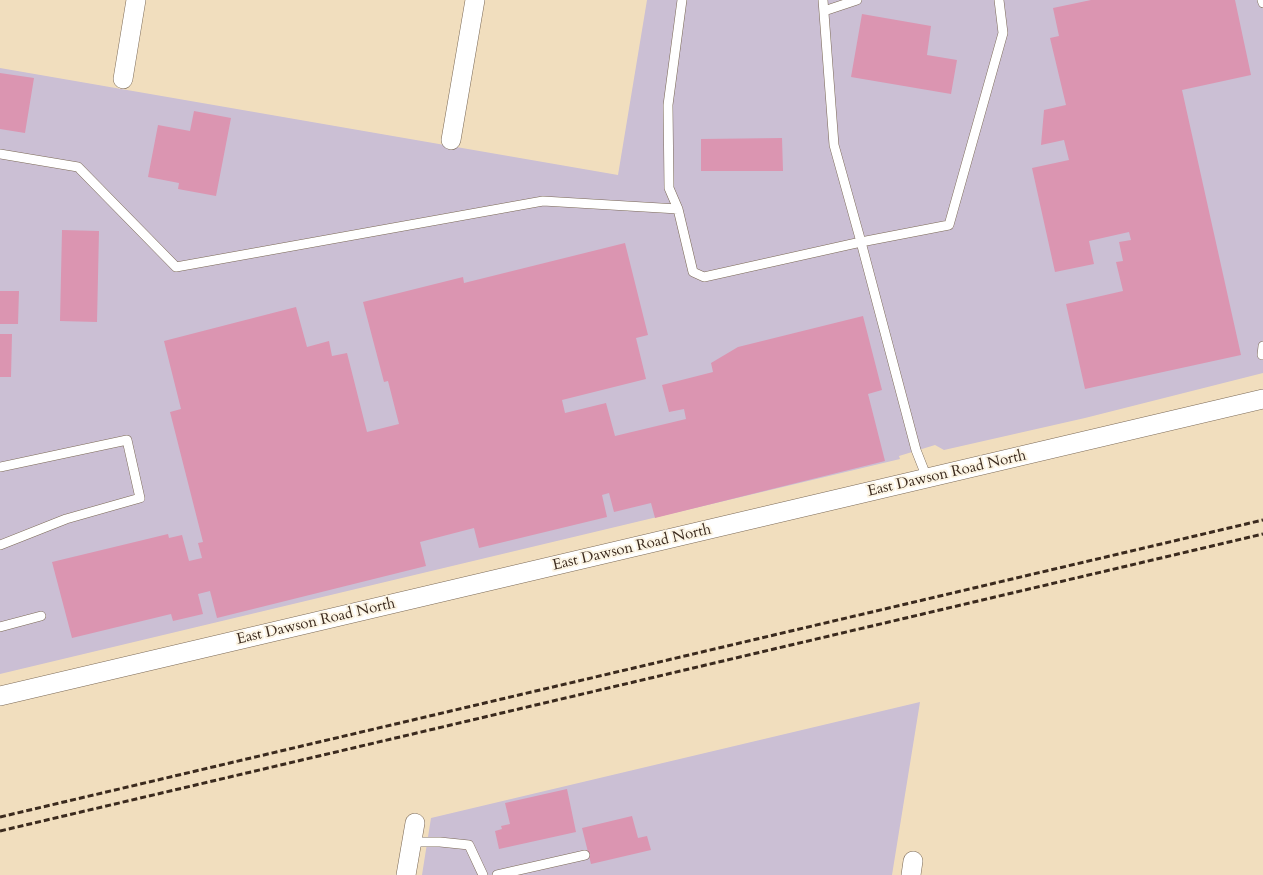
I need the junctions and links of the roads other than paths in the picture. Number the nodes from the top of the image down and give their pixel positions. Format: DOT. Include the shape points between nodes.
graph roads {
  1 [pos="136,0"];
  2 [pos="475,0"];
  3 [pos="682,0"];
  4 [pos="823,0"];
  5 [pos="857,0"];
  6 [pos="999,0"];
  7 [pos="1262,0"];
  8 [pos="1263,3"];
  9 [pos="824,11"];
  10 [pos="123,79"];
  11 [pos="450,140"];
  12 [pos="0,154"];
  13 [pos="678,209"];
  14 [pos="861,242"];
  15 [pos="1263,346"];
  16 [pos="1262,355"];
  17 [pos="1263,399"];
  18 [pos="0,467"];
  19 [pos="927,478"];
  20 [pos="0,545"];
  21 [pos="41,616"];
  22 [pos="0,627"];
  23 [pos="0,696"];
  24 [pos="415,823"];
  25 [pos="412,842"];
  26 [pos="585,855"];
  27 [pos="406,875"];
  28 [pos="483,875"];
  29 [pos="497,875"];
  1 -- 10 [label="street"];
  2 -- 11 [label="street"];
  3 -- 13 [label="lane" via="668,105 669,188"];
  4 -- 9 [label="lane"];
  5 -- 9 [label="lane"];
  6 -- 14 [label="lane" via="1003,33 949,225"];
  7 -- 8 [label="lane"];
  9 -- 14 [label="lane" via="834,145"];
  12 -- 13 [label="lane" via="78,167 176,267 543,201"];
  13 -- 14 [label="lane" via="693,272 704,277"];
  14 -- 19 [label="lane" via="916,450"];
  15 -- 16 [label="lane"];
  17 -- 19 [label="street, East Dawson Road North"];
  18 -- 20 [label="lane" via="127,440 140,498 66,519"];
  19 -- 23 [label="street, East Dawson Road North"];
  21 -- 22 [label="lane"];
  24 -- 25 [label="street"];
  25 -- 27 [label="street"];
  25 -- 28 [label="lane" via="469,844"];
  26 -- 29 [label="lane"];
}
